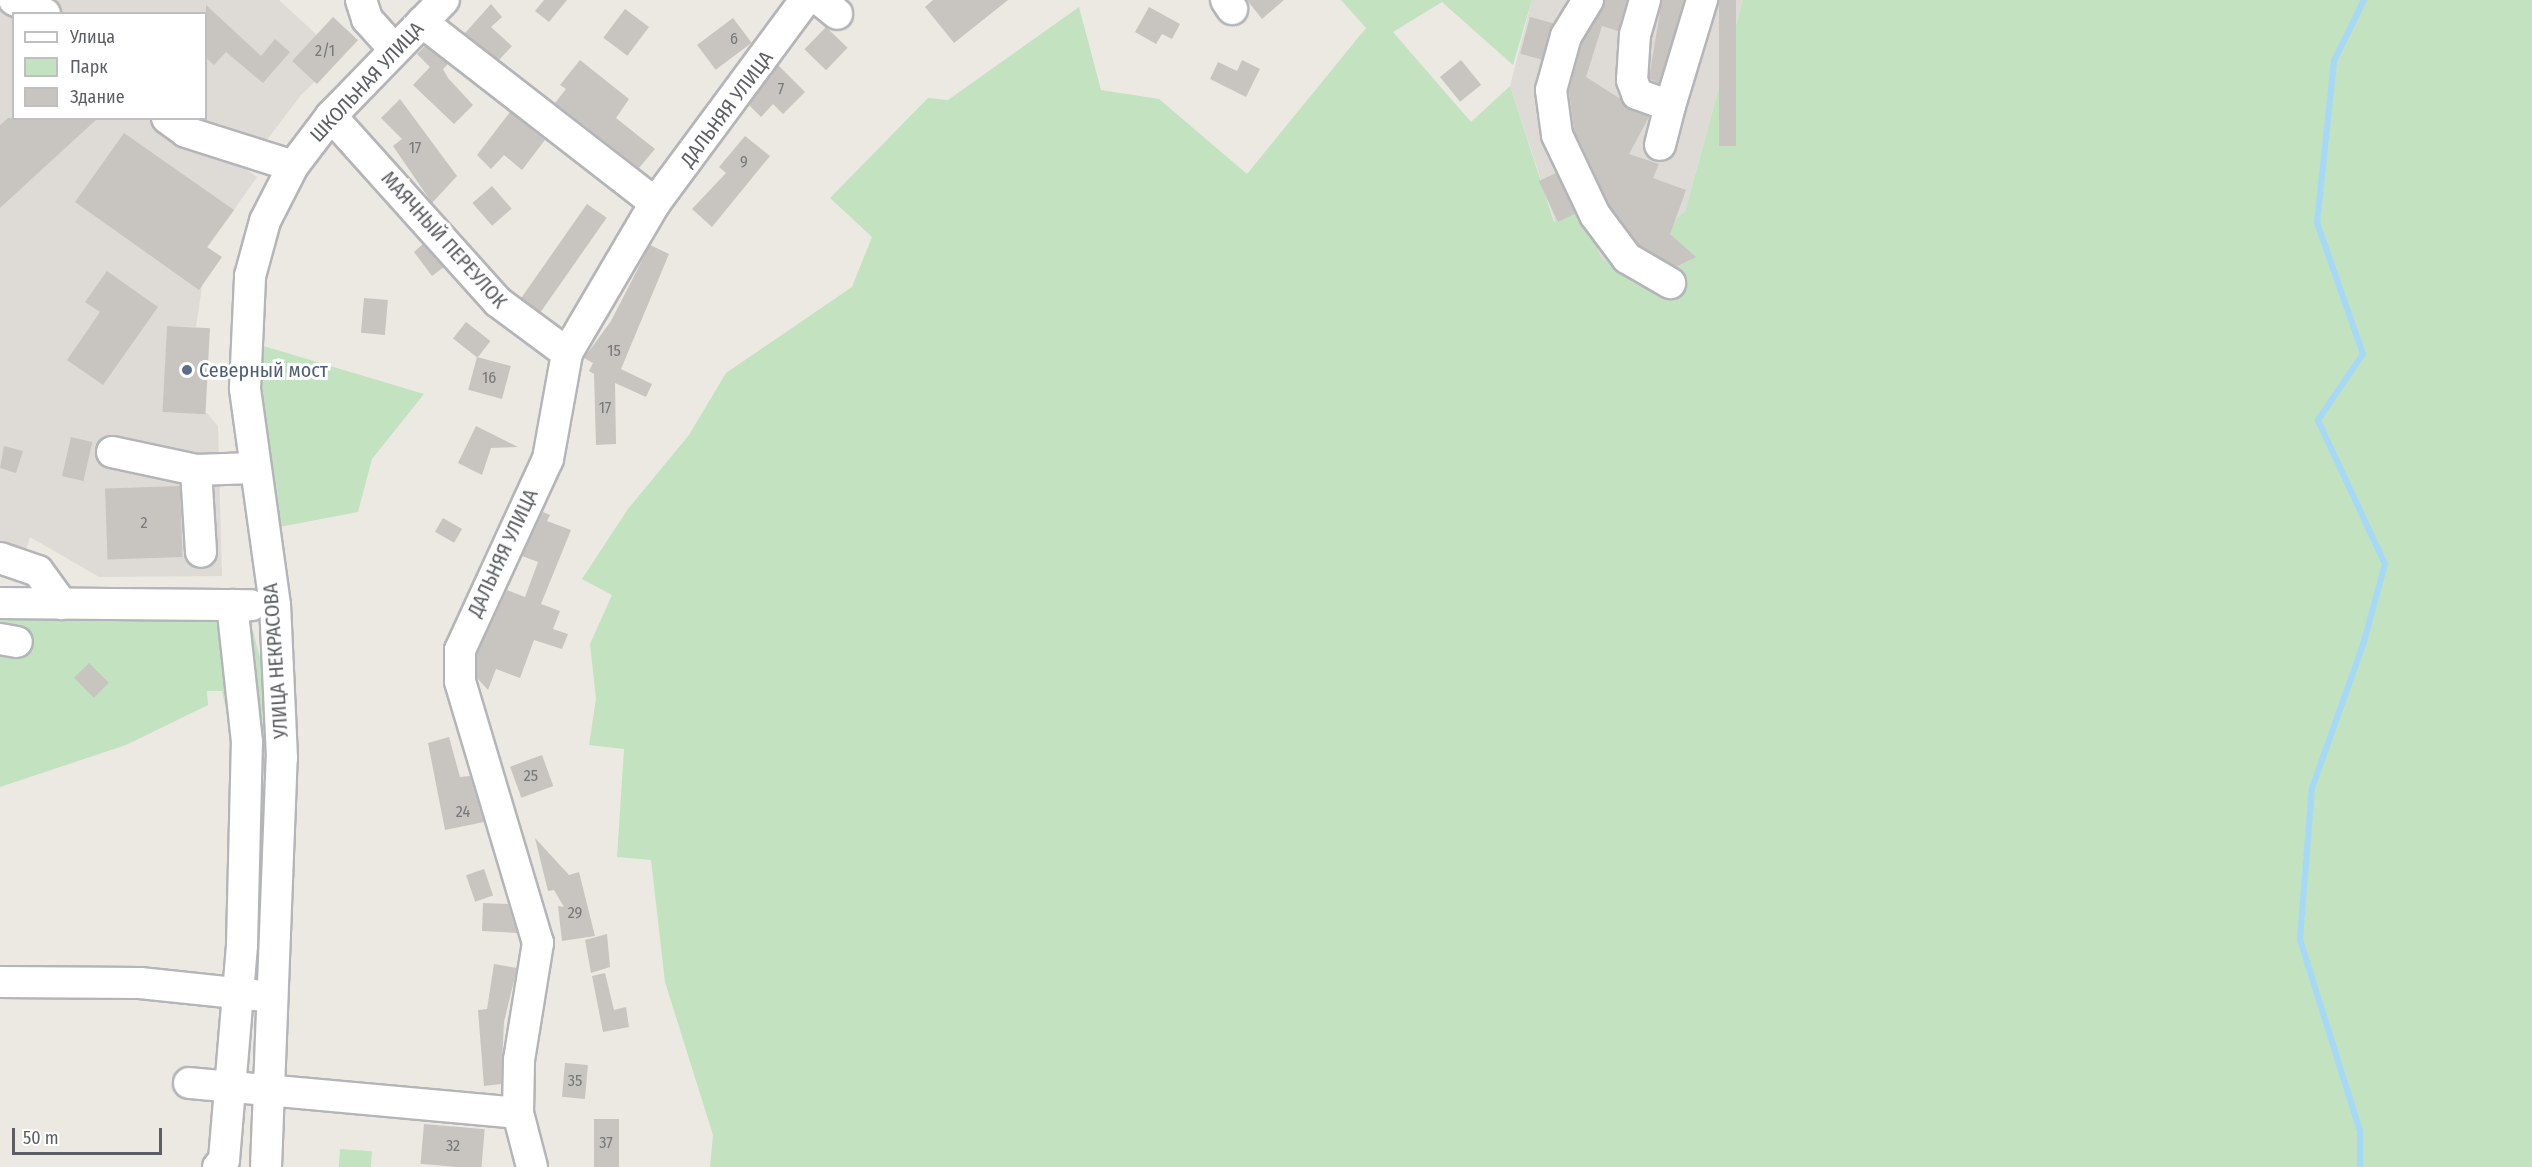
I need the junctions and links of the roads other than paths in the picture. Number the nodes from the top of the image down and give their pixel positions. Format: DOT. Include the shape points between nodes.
graph roads {
  1 [pos="6,0"];
  2 [pos="14,0"];
  3 [pos="361,0"];
  4 [pos="444,0"];
  5 [pos="805,0"];
  6 [pos="1588,0"];
  7 [pos="1645,0"];
  8 [pos="1702,0"];
  9 [pos="0,8"];
  10 [pos="41,12"];
  11 [pos="422,22"];
  12 [pos="394,49"];
  13 [pos="1670,106"];
  14 [pos="331,116"];
  15 [pos="170,120"];
  16 [pos="1660,145"];
  17 [pos="293,165"];
  18 [pos="655,203"];
  19 [pos="1670,283"];
  20 [pos="567,353"];
  21 [pos="112,452"];
  22 [pos="253,468"];
  23 [pos="196,470"];
  24 [pos="201,552"];
  25 [pos="0,558"];
  26 [pos="0,603"];
  27 [pos="62,604"];
  28 [pos="232,605"];
  29 [pos="275,605"];
  30 [pos="0,982"];
  31 [pos="234,994"];
  32 [pos="276,996"];
  33 [pos="189,1083"];
  34 [pos="230,1084"];
  35 [pos="271,1087"];
  36 [pos="518,1113"];
  37 [pos="218,1167"];
  38 [pos="266,1167"];
  39 [pos="532,1167"];
  1 -- 9 [label="street"];
  2 -- 10 [label="street"];
  3 -- 12 [label="street" via="367,20"];
  4 -- 11 [label="street, ШКОЛЬНАЯ УЛИЦА"];
  5 -- 18 [label="street, ДАЛЬНЯЯ УЛИЦА"];
  6 -- 19 [label="street" via="1566,36 1551,90 1557,135 1594,215 1627,258"];
  7 -- 13 [label="street" via="1635,34 1632,80 1637,94"];
  8 -- 13 [label="street"];
  11 -- 12 [label="street, ШКОЛЬНАЯ УЛИЦА"];
  11 -- 18 [label="street"];
  12 -- 14 [label="street, ШКОЛЬНАЯ УЛИЦА"];
  13 -- 16 [label="street"];
  14 -- 17 [label="street, ШКОЛЬНАЯ УЛИЦА"];
  14 -- 20 [label="street, МАЯЧНЫЙ ПЕРЕУЛОК" via="498,302"];
  15 -- 17 [label="street" via="186,132"];
  17 -- 22 [label="street, УЛИЦА НЕКРАСОВА" via="266,221 250,276 245,388"];
  18 -- 20 [label="street, ДАЛЬНЯЯ УЛИЦА"];
  20 -- 36 [label="street, ДАЛЬНЯЯ УЛИЦА" via="548,459 460,650 460,681 538,943 519,1060"];
  21 -- 23 [label="street"];
  22 -- 23 [label="street"];
  22 -- 29 [label="street, УЛИЦА НЕКРАСОВА"];
  23 -- 24 [label="street"];
  25 -- 27 [label="street" via="38,572"];
  26 -- 27 [label="street"];
  27 -- 28 [label="street"];
  28 -- 29 [label="street"];
  28 -- 31 [label="street" via="247,741 242,944"];
  29 -- 32 [label="street, УЛИЦА НЕКРАСОВА" via="282,759"];
  30 -- 31 [label="street" via="140,983"];
  31 -- 32 [label="street"];
  31 -- 34 [label="street"];
  32 -- 35 [label="street, УЛИЦА НЕКРАСОВА"];
  33 -- 34 [label="street"];
  34 -- 35 [label="street"];
  34 -- 37 [label="street" via="224,1160"];
  35 -- 36 [label="street"];
  35 -- 38 [label="street, УЛИЦА НЕКРАСОВА"];
  36 -- 39 [label="street, ДАЛЬНЯЯ УЛИЦА"];
}
